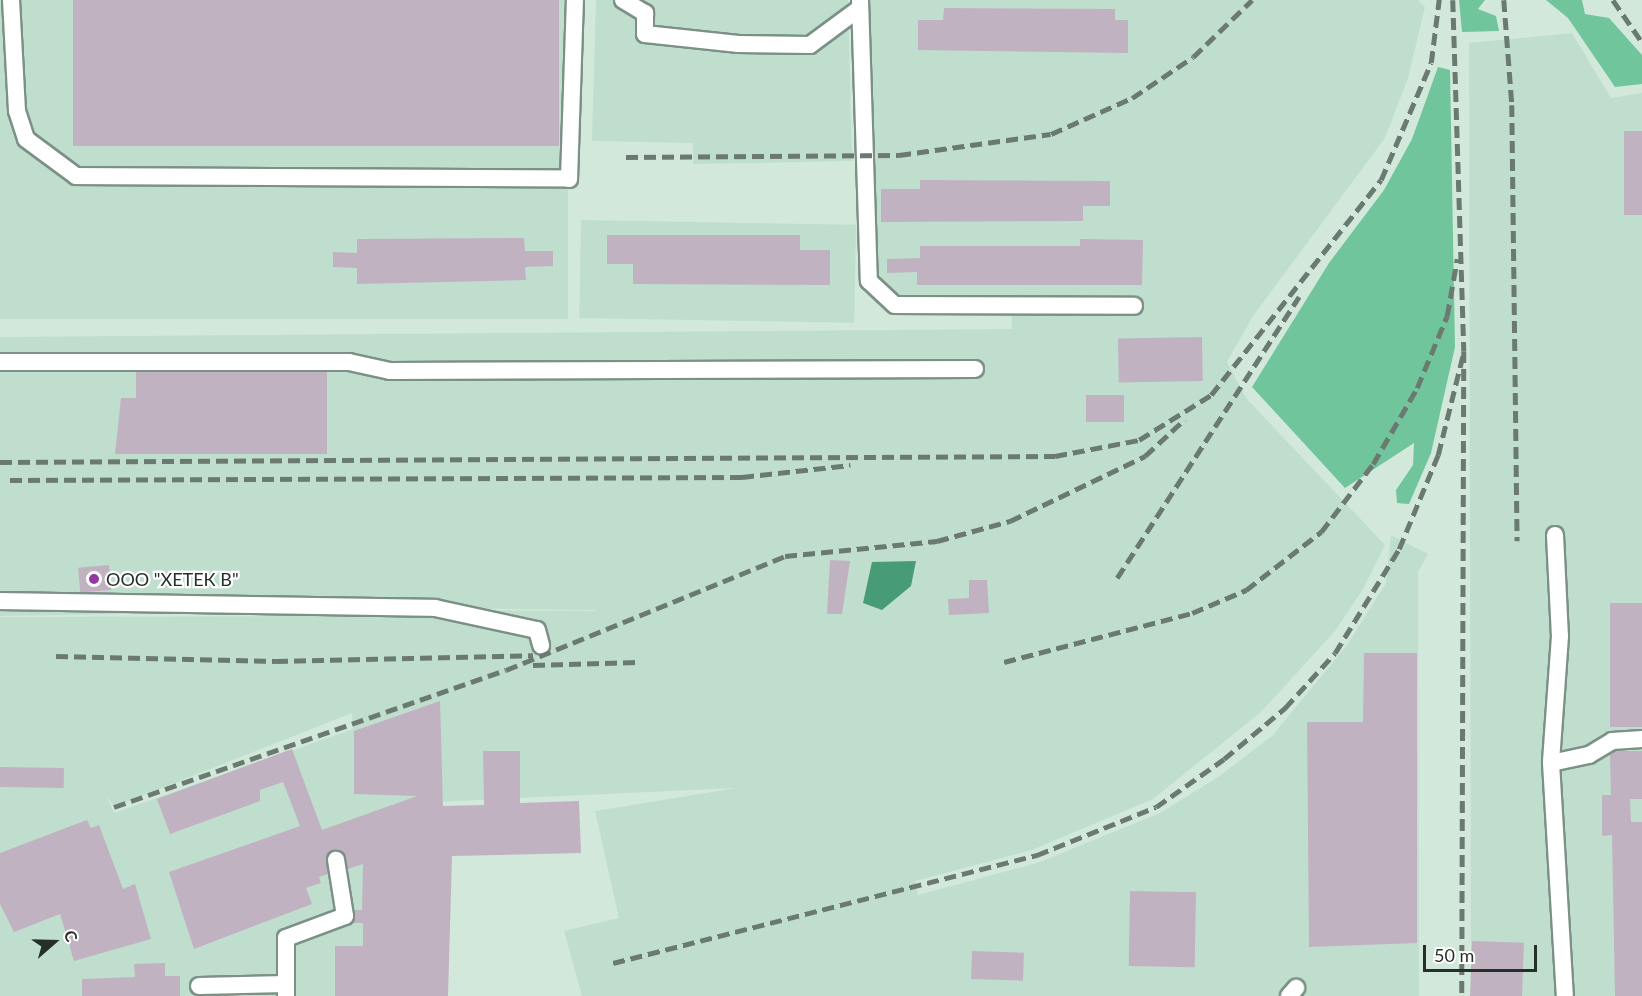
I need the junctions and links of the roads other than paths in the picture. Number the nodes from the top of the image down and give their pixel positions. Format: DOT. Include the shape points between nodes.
graph roads {
  1 [pos="12,0"];
  2 [pos="575,0"];
  3 [pos="623,0"];
  4 [pos="860,4"];
  5 [pos="1134,306"];
  6 [pos="0,362"];
  7 [pos="975,369"];
  8 [pos="1555,535"];
  9 [pos="0,601"];
  10 [pos="541,645"];
  11 [pos="1642,739"];
  12 [pos="1551,763"];
  13 [pos="336,860"];
  14 [pos="199,986"];
  15 [pos="286,990"];
  16 [pos="1565,996"];
  1 -- 2 [label="lane" via="17,111 26,139 44,158 76,176 569,179"];
  3 -- 4 [label="lane" via="645,13 645,34 738,44 810,45"];
  4 -- 5 [label="lane" via="868,281 895,305"];
  6 -- 7 [label="lane" via="349,362 390,370"];
  8 -- 12 [label="lane" via="1560,636"];
  9 -- 10 [label="lane" via="435,608 537,630"];
  11 -- 12 [label="lane" via="1612,741 1589,755"];
  12 -- 16 [label="lane"];
  13 -- 15 [label="lane" via="345,916 286,938"];
  14 -- 15 [label="lane"];
}
